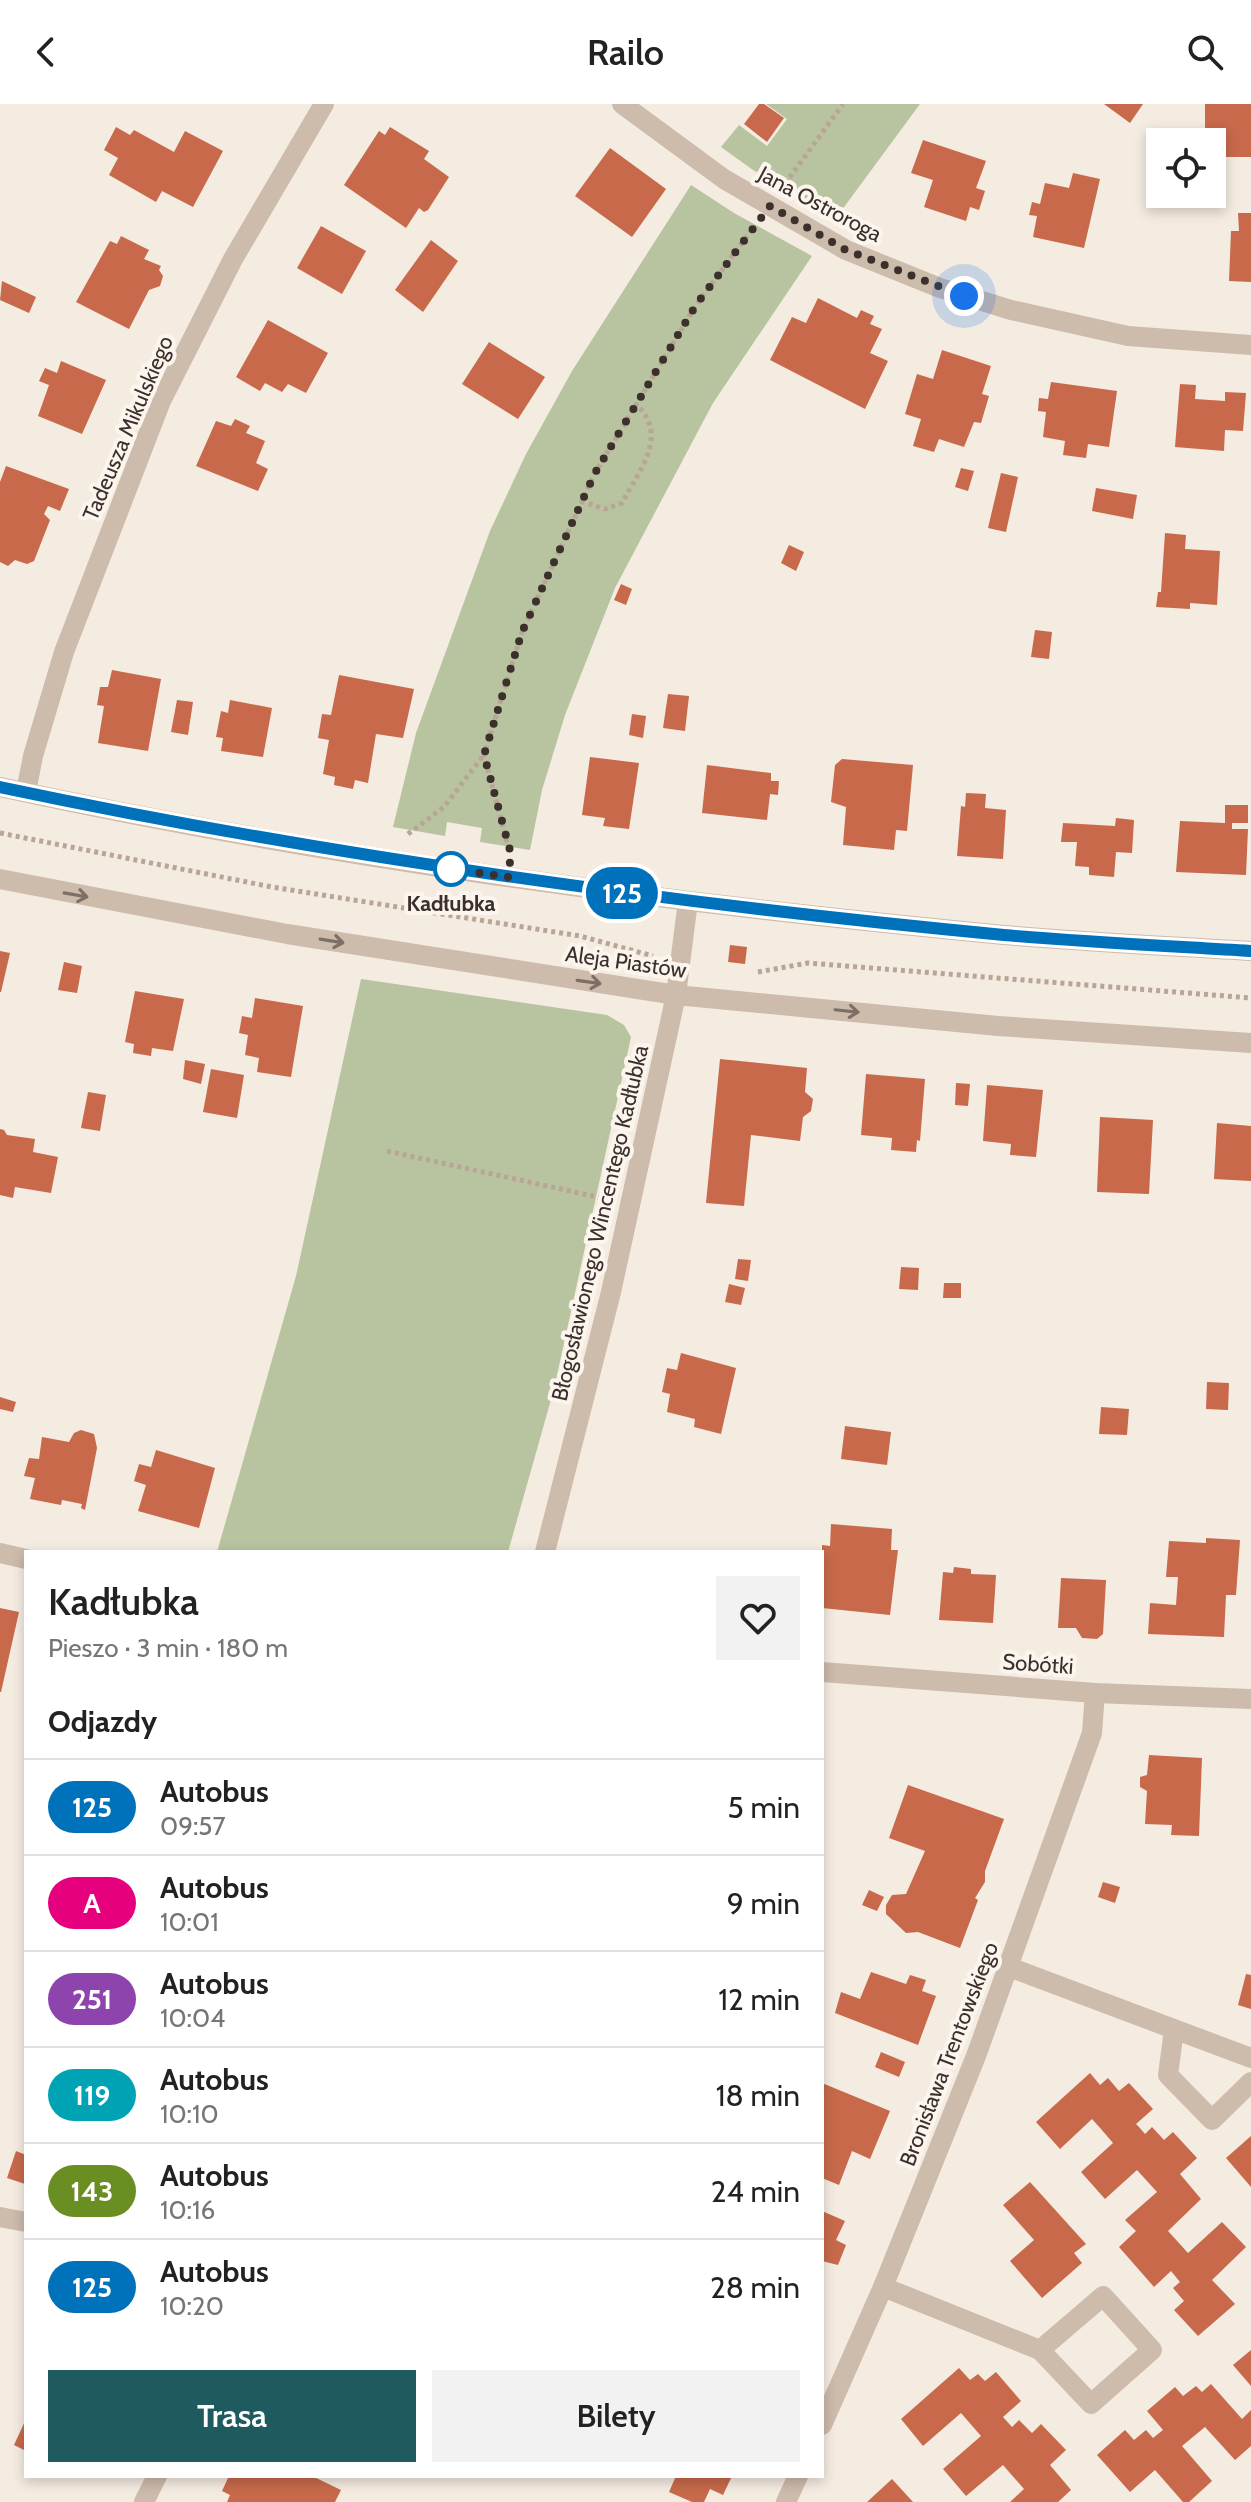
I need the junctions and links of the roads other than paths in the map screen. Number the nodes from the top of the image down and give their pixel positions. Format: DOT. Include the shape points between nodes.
graph roads {
  1 [pos="324,104"];
  2 [pos="622,104"];
  3 [pos="1251,345"];
  4 [pos="0,787"];
  5 [pos="26,792"];
  6 [pos="0,879"];
  7 [pos="688,901"];
  8 [pos="1251,951"];
  9 [pos="676,995"];
  10 [pos="1251,1043"];
  11 [pos="546,1550"];
  12 [pos="0,1553"];
  13 [pos="24,1559"];
  14 [pos="824,1672"];
  15 [pos="1095,1693"];
  16 [pos="1251,1699"];
  17 [pos="1009,1967"];
  18 [pos="1174,2030"];
  19 [pos="1251,2058"];
  20 [pos="1251,2082"];
  21 [pos="0,2217"];
  22 [pos="24,2222"];
  23 [pos="883,2287"];
  24 [pos="1040,2350"];
  25 [pos="824,2420"];
  26 [pos="156,2478"];
  27 [pos="797,2478"];
  28 [pos="144,2502"];
  29 [pos="786,2502"];
  1 -- 5 [label="street, Tadeusza Mikulskiego" via="233,259 161,401 64,652"];
  2 -- 3 [label="street, Jana Ostroroga" via="724,179 846,250 940,288 1011,310 1146,339"];
  4 -- 5 [label="street"];
  5 -- 7 [label="street" via="222,831"];
  6 -- 9 [label="street, Aleja Piastów, one-way" via="287,934"];
  7 -- 8 [label="street" via="1002,934"];
  7 -- 9 [label="street, Błogosławionego Wincentego Kadłubka"];
  9 -- 10 [label="street, Aleja Piastów, one-way" via="998,1026"];
  9 -- 11 [label="street, Błogosławionego Wincentego Kadłubka" via="611,1292"];
  12 -- 13 [label="street"];
  14 -- 15 [label="street, Sobótki"];
  15 -- 16 [label="street, Sobótki"];
  15 -- 17 [label="street, Bronisława Trentowskiego" via="1092,1733"];
  17 -- 18 [label="street"];
  17 -- 23 [label="street, Bronisława Trentowskiego"];
  18 -- 19 [label="street"];
  18 -- 20 [label="street" via="1168,2075 1212,2120"];
  21 -- 22 [label="street"];
  23 -- 24 [label="street"];
  23 -- 25 [label="street, Bronisława Trentowskiego"];
  24 -- 24 [label="street" via="1103,2296 1152,2350 1091,2404"];
  26 -- 28 [label="street"];
  27 -- 29 [label="street"];
}
